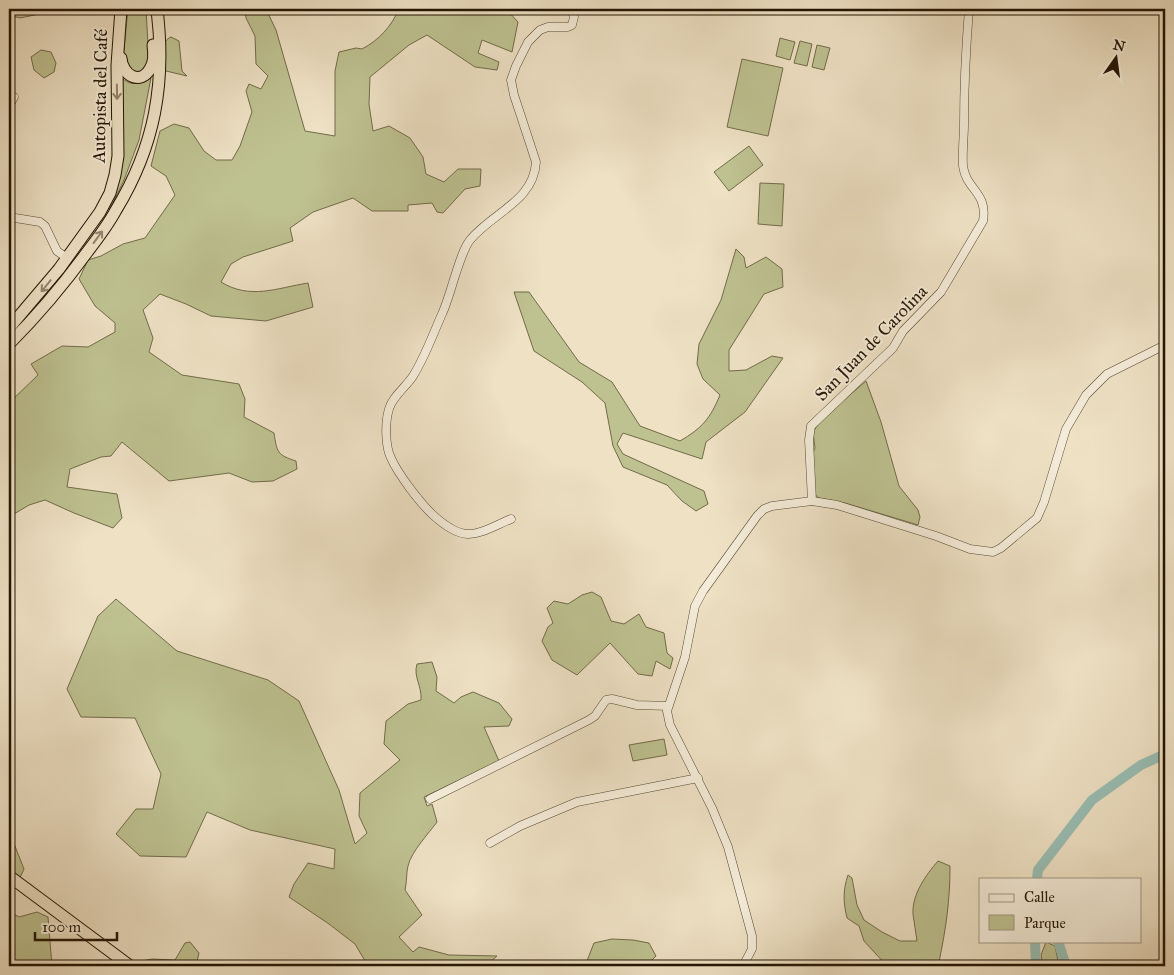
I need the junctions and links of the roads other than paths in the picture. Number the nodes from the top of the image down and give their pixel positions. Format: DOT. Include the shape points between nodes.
graph roads {
  1 [pos="121,9"];
  2 [pos="125,9"];
  3 [pos="150,9"];
  4 [pos="157,9"];
  5 [pos="572,9"];
  6 [pos="969,9"];
  7 [pos="14,97"];
  8 [pos="9,106"];
  9 [pos="9,217"];
  10 [pos="67,258"];
  11 [pos="9,328"];
  12 [pos="9,344"];
  13 [pos="1165,345"];
  14 [pos="812,501"];
  15 [pos="511,519"];
  16 [pos="668,706"];
  17 [pos="698,778"];
  18 [pos="430,799"];
  19 [pos="490,843"];
  20 [pos="9,876"];
  21 [pos="130,966"];
  22 [pos="743,966"];
  1 -- 10 [label="highway, Autopista del Café, one-way" via="116,65 118,144 115,175 106,202"];
  2 -- 3 [label="highway" via="121,63 124,71 135,77 147,72 153,63"];
  12 -- 4 [label="highway, one-way" via="71,274 116,212 137,170 150,131 160,80"];
  5 -- 15 [label="street" via="572,25 540,30 528,42 511,80 536,162 531,183 523,194 469,241 426,350 413,376 389,408 387,419 390,457 436,518 450,529 474,535"];
  6 -- 14 [label="street, San Juan de Carolina" via="964,66 963,166 969,182 983,202 983,221 941,292 908,324 893,348 811,426"];
  7 -- 8 [label="street"];
  9 -- 10 [label="street" via="40,222 57,251"];
  10 -- 11 [label="highway, Autopista del Café, one-way"];
  13 -- 14 [label="street" via="1107,374 1086,395 1066,429 1037,518 993,552 970,549 844,506"];
  14 -- 16 [label="street" via="764,509 703,591 692,612 685,657"];
  16 -- 17 [label="street" via="670,725"];
  16 -- 18 [label="street" via="606,700 590,720"];
  17 -- 19 [label="street" via="577,802 520,826"];
  17 -- 22 [label="street" via="728,846 752,936 752,949"];
  20 -- 21 [label="highway"];
}
